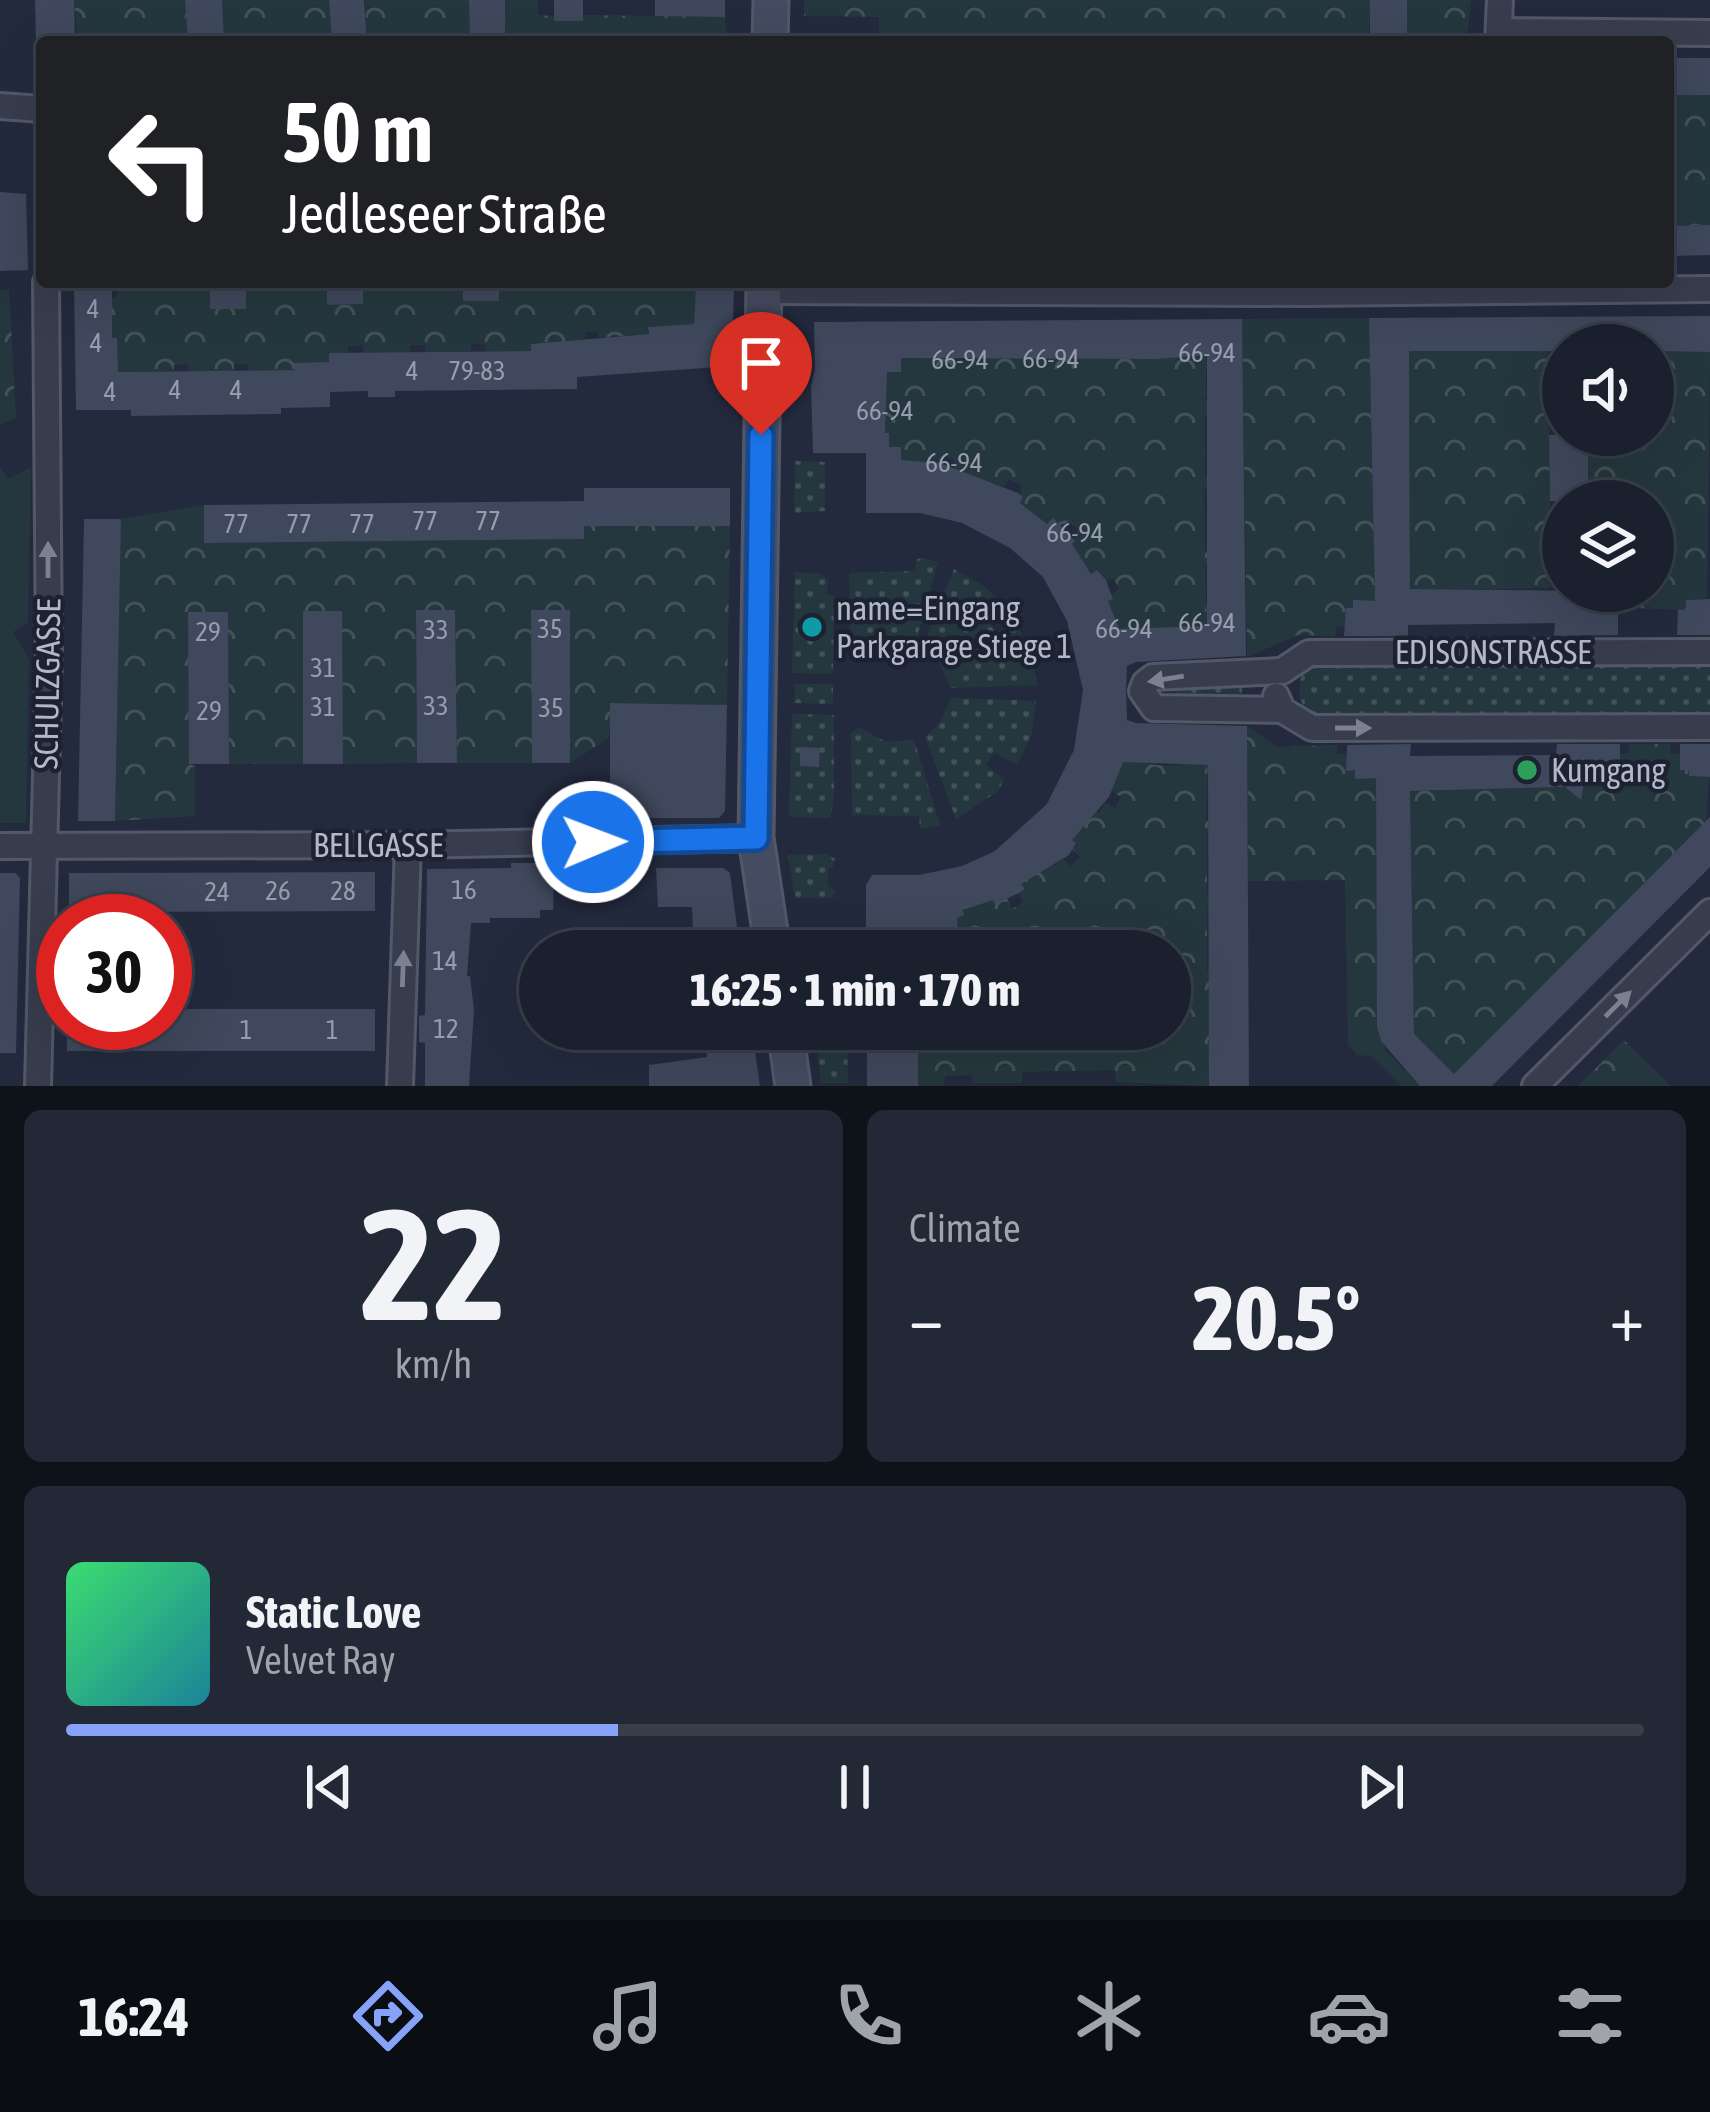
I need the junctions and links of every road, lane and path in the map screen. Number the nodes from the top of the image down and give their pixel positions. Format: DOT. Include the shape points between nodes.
graph roads {
  1 [pos="771,0"];
  2 [pos="1500,0"];
  3 [pos="1710,33"];
  4 [pos="770,36"];
  5 [pos="1498,36"];
  6 [pos="0,106"];
  7 [pos="36,109"];
  8 [pos="46,288"];
  9 [pos="764,288"];
  10 [pos="1593,288"];
  11 [pos="1710,289"];
  12 [pos="1710,652"];
  13 [pos="1282,671"];
  14 [pos="1282,710"];
  15 [pos="1710,727"];
  16 [pos="756,838"];
  17 [pos="0,845"];
  18 [pos="45,845"];
  19 [pos="408,845"];
  20 [pos="1710,912"];
  21 [pos="770,930"];
  22 [pos="787,1050"];
  23 [pos="38,1086"];
  24 [pos="400,1086"];
  25 [pos="793,1086"];
  26 [pos="1535,1086"];
  1 -- 4 [label="street"];
  2 -- 5 [label="street"];
  3 -- 5 [label="street"];
  6 -- 7 [label="street"];
  18 -- 8 [label="street, SCHULZGASSE, one-way"];
  9 -- 16 [label="street"];
  10 -- 11 [label="street"];
  12 -- 13 [label="street, EDISONSTRASSE" via="1309,653"];
  13 -- 14 [label="street" via="1274,692"];
  13 -- 14 [label="street, EDISONSTRASSE, one-way" via="1153,677 1142,692 1154,708"];
  14 -- 15 [label="street, EDISONSTRASSE, one-way" via="1312,728"];
  16 -- 19 [label="street, BELLGASSE"];
  16 -- 21 [label="street"];
  17 -- 18 [label="street, BELLGASSE"];
  18 -- 19 [label="street, BELLGASSE"];
  18 -- 23 [label="street, SCHULZGASSE"];
  24 -- 19 [label="street, one-way"];
  26 -- 20 [label="street, one-way"];
  22 -- 25 [label="street"];
}
